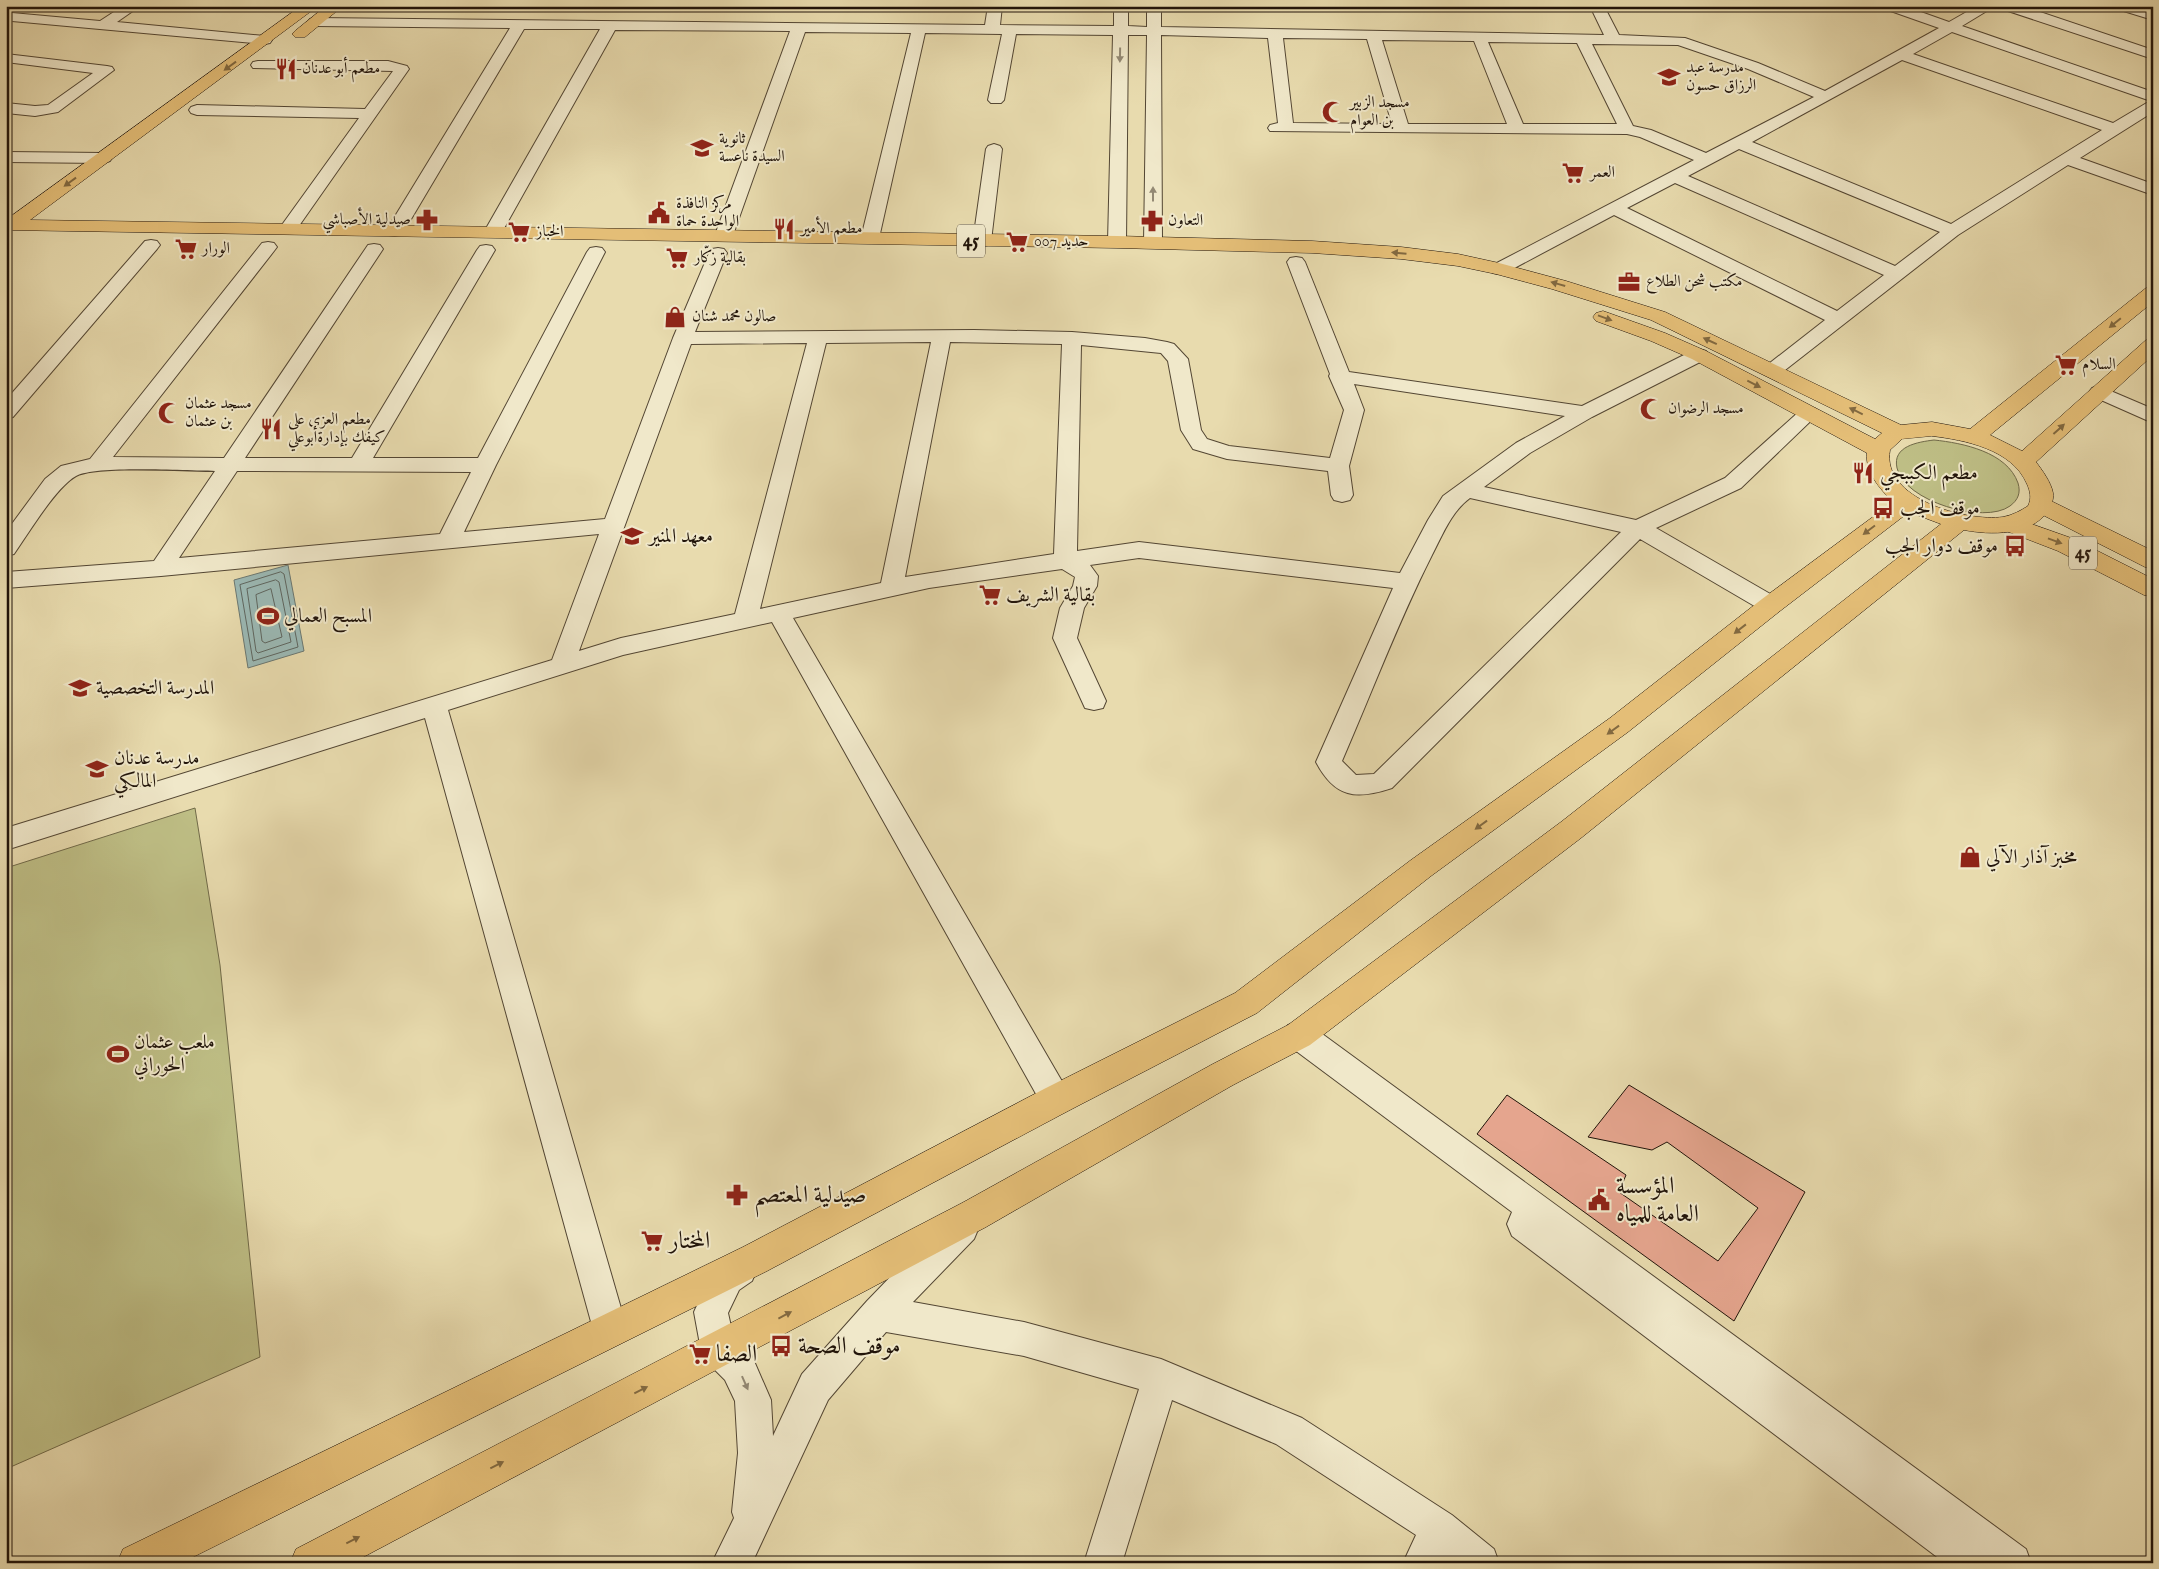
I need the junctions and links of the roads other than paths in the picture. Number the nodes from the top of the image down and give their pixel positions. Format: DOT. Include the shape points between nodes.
graph roads {
  1 [pos="30,6"];
  2 [pos="133,6"];
  3 [pos="336,6"];
  4 [pos="995,6"];
  5 [pos="1121,6"];
  6 [pos="1154,6"];
  7 [pos="1597,6"];
  8 [pos="1890,6"];
  9 [pos="1988,6"];
  10 [pos="2007,6"];
  11 [pos="2122,6"];
  12 [pos="9,13"];
  13 [pos="313,14"];
  14 [pos="2153,16"];
  15 [pos="520,24"];
  16 [pos="610,25"];
  17 [pos="101,26"];
  18 [pos="799,27"];
  19 [pos="1950,27"];
  20 [pos="919,29"];
  21 [pos="992,29"];
  22 [pos="1010,30"];
  23 [pos="1120,31"];
  24 [pos="1153,31"];
  25 [pos="1275,33"];
  26 [pos="1372,35"];
  27 [pos="1479,37"];
  28 [pos="1582,39"];
  29 [pos="1612,39"];
  30 [pos="265,40"];
  31 [pos="1902,55"];
  32 [pos="2153,55"];
  33 [pos="6,58"];
  34 [pos="258,65"];
  35 [pos="243,76"];
  36 [pos="220,93"];
  37 [pos="1826,97"];
  38 [pos="2153,97"];
  39 [pos="996,100"];
  40 [pos="2153,105"];
  41 [pos="6,108"];
  42 [pos="197,110"];
  43 [pos="370,114"];
  44 [pos="182,122"];
  45 [pos="1401,128"];
  46 [pos="1517,129"];
  47 [pos="1627,129"];
  48 [pos="2115,129"];
  49 [pos="1739,143"];
  50 [pos="994,149"];
  51 [pos="6,157"];
  52 [pos="104,158"];
  53 [pos="2068,159"];
  54 [pos="1708,160"];
  55 [pos="1675,176"];
  56 [pos="2153,190"];
  57 [pos="1614,208"];
  58 [pos="65,209"];
  59 [pos="42,226"];
  60 [pos="84,226"];
  61 [pos="8,231"];
  62 [pos="1952,231"];
  63 [pos="446,232"];
  64 [pos="870,238"];
  65 [pos="280,241"];
  66 [pos="982,241"];
  67 [pos="1117,242"];
  68 [pos="70,243"];
  69 [pos="1153,243"];
  70 [pos="482,244"];
  71 [pos="721,244"];
  72 [pos="151,245"];
  73 [pos="379,245"];
  74 [pos="439,250"];
  75 [pos="1087,250"];
  76 [pos="596,252"];
  77 [pos="1175,252"];
  78 [pos="1296,262"];
  79 [pos="1499,269"];
  80 [pos="1897,274"];
  81 [pos="2153,292"];
  82 [pos="1838,319"];
  83 [pos="942,336"];
  84 [pos="818,337"];
  85 [pos="684,338"];
  86 [pos="1072,338"];
  87 [pos="2153,344"];
  88 [pos="1699,355"];
  89 [pos="1773,370"];
  90 [pos="1339,376"];
  91 [pos="2099,392"];
  92 [pos="1585,413"];
  93 [pos="1809,413"];
  94 [pos="6,414"];
  95 [pos="2153,417"];
  96 [pos="1900,433"];
  97 [pos="1975,436"];
  98 [pos="1879,450"];
  99 [pos="2023,462"];
  100 [pos="97,464"];
  101 [pos="358,465"];
  102 [pos="485,465"];
  103 [pos="228,466"];
  104 [pos="1338,466"];
  105 [pos="1465,490"];
  106 [pos="1342,495"];
  107 [pos="1908,502"];
  108 [pos="2041,505"];
  109 [pos="1959,522"];
  110 [pos="2010,524"];
  111 [pos="614,525"];
  112 [pos="1638,528"];
  113 [pos="448,540"];
  114 [pos="6,549"];
  115 [pos="2153,560"];
  116 [pos="1065,561"];
  117 [pos="161,568"];
  118 [pos="6,580"];
  119 [pos="1407,582"];
  120 [pos="891,588"];
  121 [pos="2153,589"];
  122 [pos="1771,605"];
  123 [pos="778,613"];
  124 [pos="745,620"];
  125 [pos="562,665"];
  126 [pos="1094,701"];
  127 [pos="434,705"];
  128 [pos="6,839"];
  129 [pos="1290,1039"];
  130 [pos="1056,1100"];
  131 [pos="974,1215"];
  132 [pos="755,1259"];
  133 [pos="879,1313"];
  134 [pos="610,1329"];
  135 [pos="719,1350"];
  136 [pos="1161,1377"];
  137 [pos="1439,1528"];
  138 [pos="749,1529"];
  139 [pos="137,1563"];
  140 [pos="310,1563"];
  141 [pos="731,1563"];
  142 [pos="1103,1563"];
  143 [pos="1422,1563"];
  144 [pos="1480,1563"];
  145 [pos="1977,1563"];
  146 [pos="2012,1563"];
  1 -- 12 [label="street"];
  2 -- 17 [label="street"];
  3 -- 13 [label="main road"];
  4 -- 21 [label="street"];
  5 -- 23 [label="street"];
  6 -- 24 [label="street"];
  7 -- 29 [label="street"];
  8 -- 19 [label="street"];
  9 -- 19 [label="street"];
  10 -- 32 [label="street"];
  11 -- 14 [label="street"];
  12 -- 17 [label="street"];
  13 -- 15 [label="street"];
  13 -- 30 [label="main road"];
  13 -- 34 [label="main road" via="283,46"];
  15 -- 16 [label="street"];
  15 -- 73 [label="street"];
  16 -- 18 [label="street"];
  16 -- 70 [label="street"];
  17 -- 30 [label="street"];
  18 -- 20 [label="street"];
  18 -- 71 [label="street"];
  19 -- 31 [label="street"];
  19 -- 38 [label="street"];
  20 -- 21 [label="street"];
  20 -- 64 [label="street"];
  21 -- 22 [label="street"];
  22 -- 23 [label="street"];
  22 -- 39 [label="street"];
  23 -- 24 [label="street"];
  23 -- 67 [label="street, one-way"];
  24 -- 25 [label="street"];
  69 -- 24 [label="street, one-way"];
  25 -- 26 [label="street"];
  25 -- 45 [label="street" via="1281,128"];
  26 -- 27 [label="street"];
  26 -- 45 [label="street"];
  27 -- 28 [label="street"];
  27 -- 46 [label="street"];
  28 -- 29 [label="street"];
  28 -- 47 [label="street"];
  29 -- 37 [label="street" via="1680,41"];
  30 -- 52 [label="main road, one-way"];
  31 -- 37 [label="street"];
  31 -- 48 [label="street"];
  33 -- 41 [label="street" via="107,70 52,109"];
  34 -- 35 [label="main road"];
  34 -- 43 [label="street" via="388,66 402,69"];
  36 -- 42 [label="main road"];
  37 -- 49 [label="street"];
  40 -- 48 [label="street"];
  42 -- 43 [label="street"];
  42 -- 44 [label="main road"];
  43 -- 65 [label="street"];
  45 -- 46 [label="street"];
  46 -- 47 [label="street"];
  47 -- 54 [label="street" via="1645,133"];
  48 -- 53 [label="street"];
  49 -- 54 [label="street"];
  49 -- 62 [label="street"];
  50 -- 66 [label="street"];
  51 -- 52 [label="street"];
  52 -- 61 [label="main road, one-way"];
  53 -- 56 [label="street"];
  53 -- 62 [label="street"];
  54 -- 55 [label="street"];
  55 -- 57 [label="street"];
  55 -- 80 [label="street"];
  57 -- 79 [label="street"];
  57 -- 82 [label="street"];
  58 -- 59 [label="main road"];
  59 -- 60 [label="main road, 45"];
  59 -- 61 [label="main road, 45"];
  60 -- 65 [label="main road, 45"];
  60 -- 68 [label="main road"];
  61 -- 68 [label="main road, 45"];
  62 -- 80 [label="street"];
  63 -- 70 [label="main road, 45"];
  63 -- 73 [label="main road, 45"];
  63 -- 74 [label="main road"];
  64 -- 66 [label="main road, 45"];
  64 -- 71 [label="main road, 45"];
  65 -- 72 [label="main road, 45"];
  65 -- 73 [label="main road, 45"];
  65 -- 100 [label="street"];
  66 -- 75 [label="main road, 45"];
  67 -- 69 [label="main road, 45"];
  67 -- 75 [label="main road, 45"];
  68 -- 72 [label="main road, 45"];
  69 -- 77 [label="main road, 45"];
  70 -- 71 [label="main road, 45"];
  70 -- 76 [label="main road, 45"];
  70 -- 101 [label="street"];
  71 -- 75 [label="main road, 45"];
  71 -- 76 [label="main road, 45"];
  71 -- 85 [label="street"];
  72 -- 94 [label="street"];
  73 -- 103 [label="street"];
  75 -- 77 [label="main road, 45"];
  76 -- 102 [label="street"];
  77 -- 78 [label="main road, 45"];
  79 -- 77 [label="main road, 45, one-way" via="1458,260 1312,246"];
  78 -- 88 [label="main road, 45, one-way" via="1350,263 1449,274 1536,294"];
  78 -- 90 [label="street"];
  89 -- 79 [label="main road, 45, one-way" via="1658,316 1559,284"];
  80 -- 82 [label="street"];
  81 -- 97 [label="main road, one-way"];
  82 -- 89 [label="street"];
  83 -- 84 [label="street"];
  83 -- 86 [label="street"];
  83 -- 120 [label="street"];
  84 -- 85 [label="street"];
  84 -- 124 [label="street"];
  85 -- 111 [label="street"];
  86 -- 104 [label="street" via="1167,348 1178,359 1191,430 1200,444 1227,452"];
  86 -- 116 [label="street"];
  87 -- 91 [label="main road"];
  88 -- 92 [label="street"];
  88 -- 93 [label="main road, 45, one-way"];
  96 -- 89 [label="main road, 45, one-way"];
  90 -- 92 [label="street"];
  90 -- 104 [label="street" via="1354,410"];
  91 -- 95 [label="street"];
  99 -- 91 [label="main road, one-way"];
  92 -- 105 [label="street" via="1523,448"];
  93 -- 98 [label="main road, 45"];
  93 -- 112 [label="street" via="1733,483"];
  96 -- 97 [label="main road" via="1932,429"];
  96 -- 98 [label="main road" via="1891,437"];
  97 -- 99 [label="main road"];
  98 -- 107 [label="main road" via="1876,459 1878,469 1889,486"];
  99 -- 108 [label="main road" via="2042,490"];
  100 -- 103 [label="street"];
  100 -- 114 [label="street" via="69,471 53,484"];
  101 -- 102 [label="street"];
  101 -- 103 [label="street"];
  102 -- 113 [label="street"];
  103 -- 117 [label="street"];
  104 -- 106 [label="street"];
  105 -- 112 [label="street"];
  105 -- 119 [label="street" via="1451,500"];
  107 -- 109 [label="main road"];
  107 -- 122 [label="main road, one-way"];
  108 -- 110 [label="main road" via="2030,517"];
  108 -- 115 [label="main road, 45"];
  109 -- 110 [label="main road" via="1988,526"];
  109 -- 129 [label="main road" via="1571,830"];
  110 -- 121 [label="main road, 45, one-way" via="2066,545"];
  111 -- 113 [label="street"];
  111 -- 125 [label="street"];
  112 -- 119 [label="street" via="1383,781 1368,786 1351,785 1336,774 1329,762"];
  112 -- 122 [label="street"];
  113 -- 117 [label="street"];
  116 -- 119 [label="street" via="1139,550"];
  116 -- 120 [label="street"];
  116 -- 126 [label="street" via="1080,568 1087,576 1086,586 1072,608 1065,638"];
  117 -- 118 [label="street"];
  120 -- 123 [label="street"];
  122 -- 130 [label="main road, one-way" via="1619,725 1421,868 1246,1003"];
  123 -- 124 [label="street"];
  123 -- 130 [label="street"];
  124 -- 125 [label="street" via="622,647"];
  125 -- 127 [label="street"];
  127 -- 128 [label="street"];
  127 -- 134 [label="street"];
  129 -- 131 [label="main road"];
  129 -- 145 [label="street"];
  129 -- 146 [label="street"];
  130 -- 132 [label="main road"];
  131 -- 133 [label="street"];
  135 -- 131 [label="main road, one-way"];
  132 -- 134 [label="main road"];
  132 -- 135 [label="street" via="728,1278 711,1312"];
  133 -- 136 [label="street" via="1024,1339"];
  133 -- 138 [label="street" via="815,1387"];
  134 -- 139 [label="main road"];
  135 -- 138 [label="street, one-way" via="738,1367 753,1400 756,1453"];
  140 -- 135 [label="main road, one-way"];
  136 -- 137 [label="street" via="1289,1431"];
  136 -- 142 [label="street"];
  137 -- 143 [label="street"];
  137 -- 144 [label="street"];
  138 -- 141 [label="street"];
}
